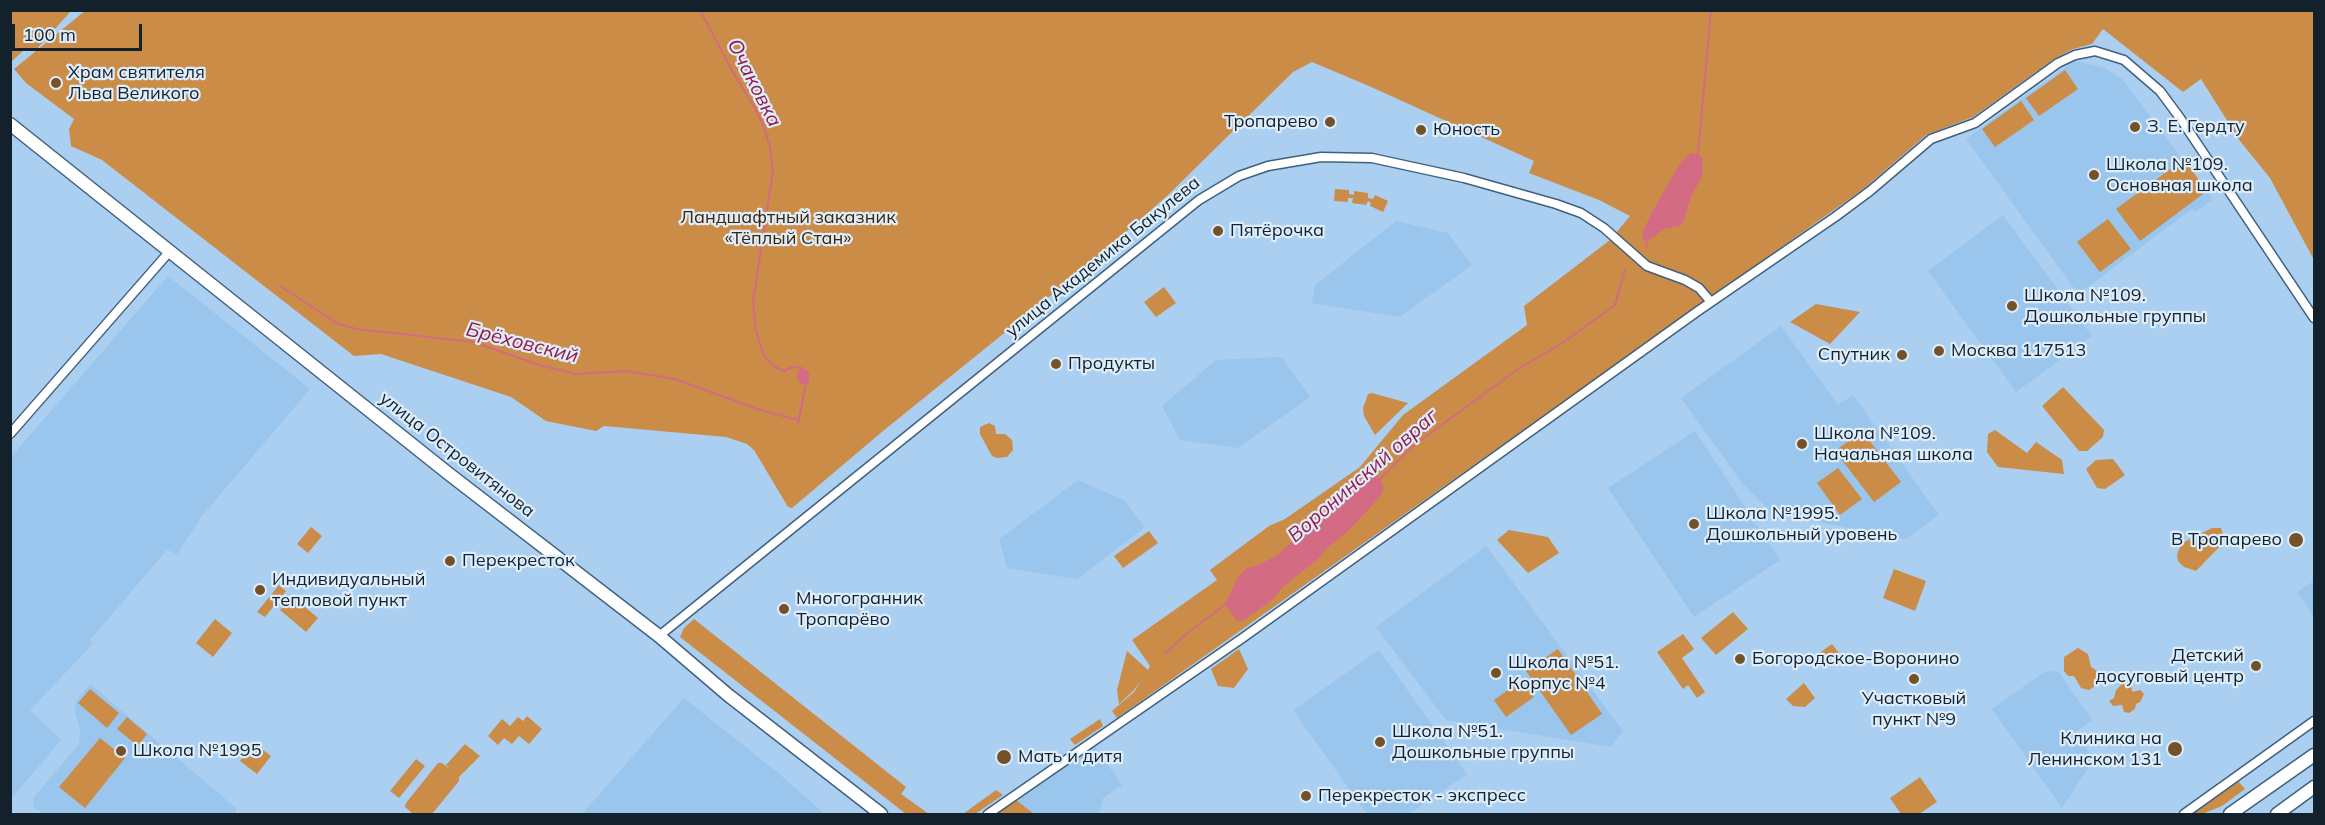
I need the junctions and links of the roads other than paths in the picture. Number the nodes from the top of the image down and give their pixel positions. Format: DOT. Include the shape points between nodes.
graph roads {
  1 [pos="10,124"];
  2 [pos="170,251"];
  3 [pos="1711,302"];
  4 [pos="2314,318"];
  5 [pos="10,434"];
  6 [pos="659,636"];
  7 [pos="2314,721"];
  8 [pos="2314,755"];
  9 [pos="2314,787"];
  10 [pos="2234,812"];
  11 [pos="881,814"];
  12 [pos="988,814"];
  13 [pos="2184,814"];
  14 [pos="2222,814"];
  15 [pos="2277,814"];
  1 -- 2 [label="main road, улица Островитянова"];
  2 -- 5 [label="street"];
  2 -- 6 [label="main road, улица Островитянова"];
  3 -- 4 [label="street" via="1870,191 1930,140 1975,123 2058,63 2095,51 2124,60 2160,92"];
  3 -- 6 [label="street, улица Академика Бакулева" via="1685,280 1647,266 1581,213 1556,204 1372,158 1321,157 1268,166 1232,180 1199,200"];
  3 -- 12 [label="street" via="1244,637"];
  6 -- 11 [label="main road, улица Островитянова"];
  7 -- 13 [label="street"];
  8 -- 10 [label="main road"];
  9 -- 15 [label="main road"];
  10 -- 14 [label="main road"];
}
